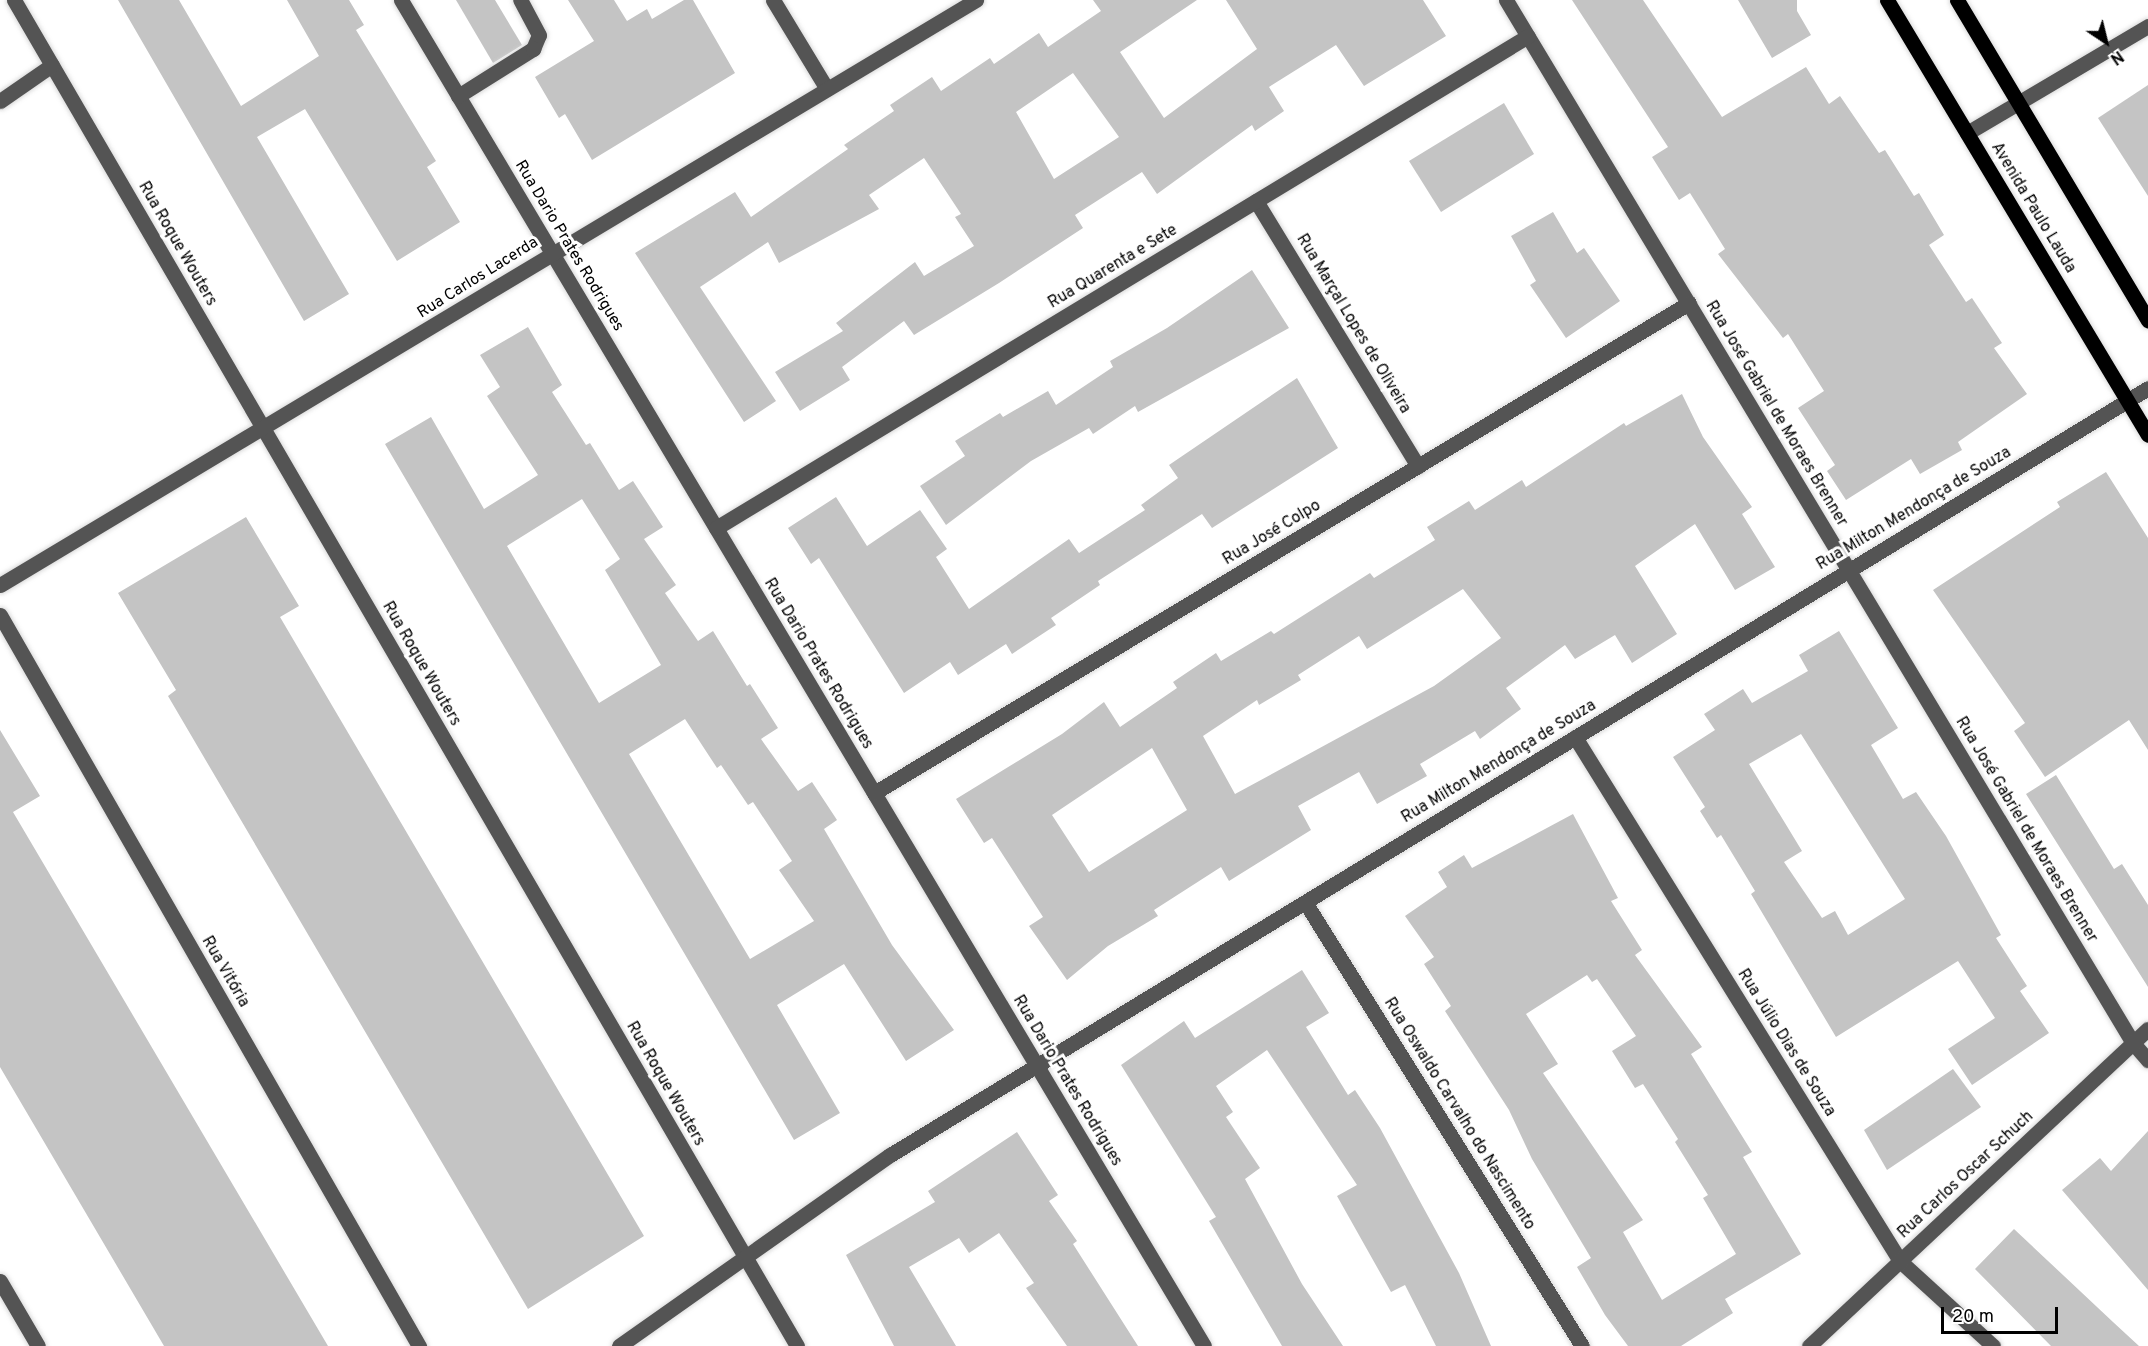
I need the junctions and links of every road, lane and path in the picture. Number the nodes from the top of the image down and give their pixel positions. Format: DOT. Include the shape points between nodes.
graph roads {
  1 [pos="14,0"];
  2 [pos="401,0"];
  3 [pos="520,0"];
  4 [pos="772,0"];
  5 [pos="976,0"];
  6 [pos="1506,0"];
  7 [pos="1887,0"];
  8 [pos="1957,0"];
  9 [pos="2148,26"];
  10 [pos="1528,36"];
  11 [pos="52,65"];
  12 [pos="827,89"];
  13 [pos="458,96"];
  14 [pos="0,101"];
  15 [pos="2018,103"];
  16 [pos="1967,133"];
  17 [pos="1256,201"];
  18 [pos="552,253"];
  19 [pos="1689,303"];
  20 [pos="2148,320"];
  21 [pos="2148,388"];
  22 [pos="2127,400"];
  23 [pos="264,429"];
  24 [pos="2148,435"];
  25 [pos="1418,466"];
  26 [pos="716,528"];
  27 [pos="1848,570"];
  28 [pos="0,585"];
  29 [pos="0,615"];
  30 [pos="1575,737"];
  31 [pos="874,793"];
  32 [pos="1305,902"];
  33 [pos="2148,1029"];
  34 [pos="2133,1043"];
  35 [pos="2148,1060"];
  36 [pos="1036,1066"];
  37 [pos="746,1257"];
  38 [pos="1900,1261"];
  39 [pos="0,1281"];
  40 [pos="38,1346"];
  41 [pos="419,1346"];
  42 [pos="619,1346"];
  43 [pos="797,1346"];
  44 [pos="1204,1346"];
  45 [pos="1582,1346"];
  46 [pos="1809,1346"];
  47 [pos="1993,1346"];
  1 -- 11 [label="street, Rua Roque Wouters"];
  2 -- 13 [label="street, Rua Dario Prates Rodrigues"];
  3 -- 13 [label="street" via="540,35 533,49"];
  4 -- 12 [label="street"];
  5 -- 12 [label="street, Rua Carlos Lacerda"];
  6 -- 10 [label="street, Rua José Gabriel de Moraes Brenner"];
  7 -- 16 [label="main road, Avenida Paulo Lauda"];
  8 -- 15 [label="main road"];
  9 -- 15 [label="street"];
  10 -- 17 [label="street, Rua Quarenta e Sete"];
  10 -- 19 [label="street, Rua José Gabriel de Moraes Brenner"];
  11 -- 14 [label="street"];
  11 -- 23 [label="street, Rua Roque Wouters"];
  12 -- 18 [label="street, Rua Carlos Lacerda"];
  13 -- 18 [label="street, Rua Dario Prates Rodrigues"];
  15 -- 16 [label="street"];
  15 -- 20 [label="main road"];
  16 -- 22 [label="main road, Avenida Paulo Lauda"];
  17 -- 25 [label="street, Rua Marçal Lopes de Oliveira"];
  17 -- 26 [label="street, Rua Quarenta e Sete"];
  18 -- 23 [label="street, Rua Carlos Lacerda"];
  18 -- 26 [label="street, Rua Dario Prates Rodrigues"];
  19 -- 25 [label="street, Rua José Colpo"];
  19 -- 27 [label="street, Rua José Gabriel de Moraes Brenner"];
  21 -- 22 [label="street, Rua Milton Mendonça de Souza"];
  22 -- 24 [label="main road, Avenida Paulo Lauda"];
  22 -- 27 [label="street, Rua Milton Mendonça de Souza"];
  23 -- 28 [label="street, Rua Carlos Lacerda"];
  23 -- 37 [label="street, Rua Roque Wouters"];
  25 -- 31 [label="street, Rua José Colpo"];
  26 -- 31 [label="street, Rua Dario Prates Rodrigues"];
  27 -- 30 [label="street, Rua Milton Mendonça de Souza"];
  27 -- 34 [label="street, Rua José Gabriel de Moraes Brenner"];
  29 -- 41 [label="street, Rua Vitória"];
  30 -- 32 [label="street, Rua Milton Mendonça de Souza"];
  30 -- 38 [label="street, Rua Júlio Dias de Souza"];
  31 -- 36 [label="street, Rua Dario Prates Rodrigues"];
  32 -- 36 [label="street, Rua Milton Mendonça de Souza"];
  32 -- 45 [label="street, Rua Oswaldo Carvalho do Nascimento"];
  33 -- 34 [label="street, Rua Carlos Oscar Schuch"];
  34 -- 35 [label="street, Rua José Gabriel de Moraes Brenner"];
  34 -- 38 [label="street, Rua Carlos Oscar Schuch"];
  36 -- 37 [label="street, Rua Milton Mendonça de Souza" via="890,1155"];
  36 -- 44 [label="street, Rua Dario Prates Rodrigues"];
  37 -- 42 [label="street, Rua Milton Mendonça de Souza"];
  37 -- 43 [label="street, Rua Roque Wouters"];
  38 -- 46 [label="street, Rua Carlos Oscar Schuch"];
  38 -- 47 [label="street, Rua Júlio Dias de Souza"];
  39 -- 40 [label="street"];
}
